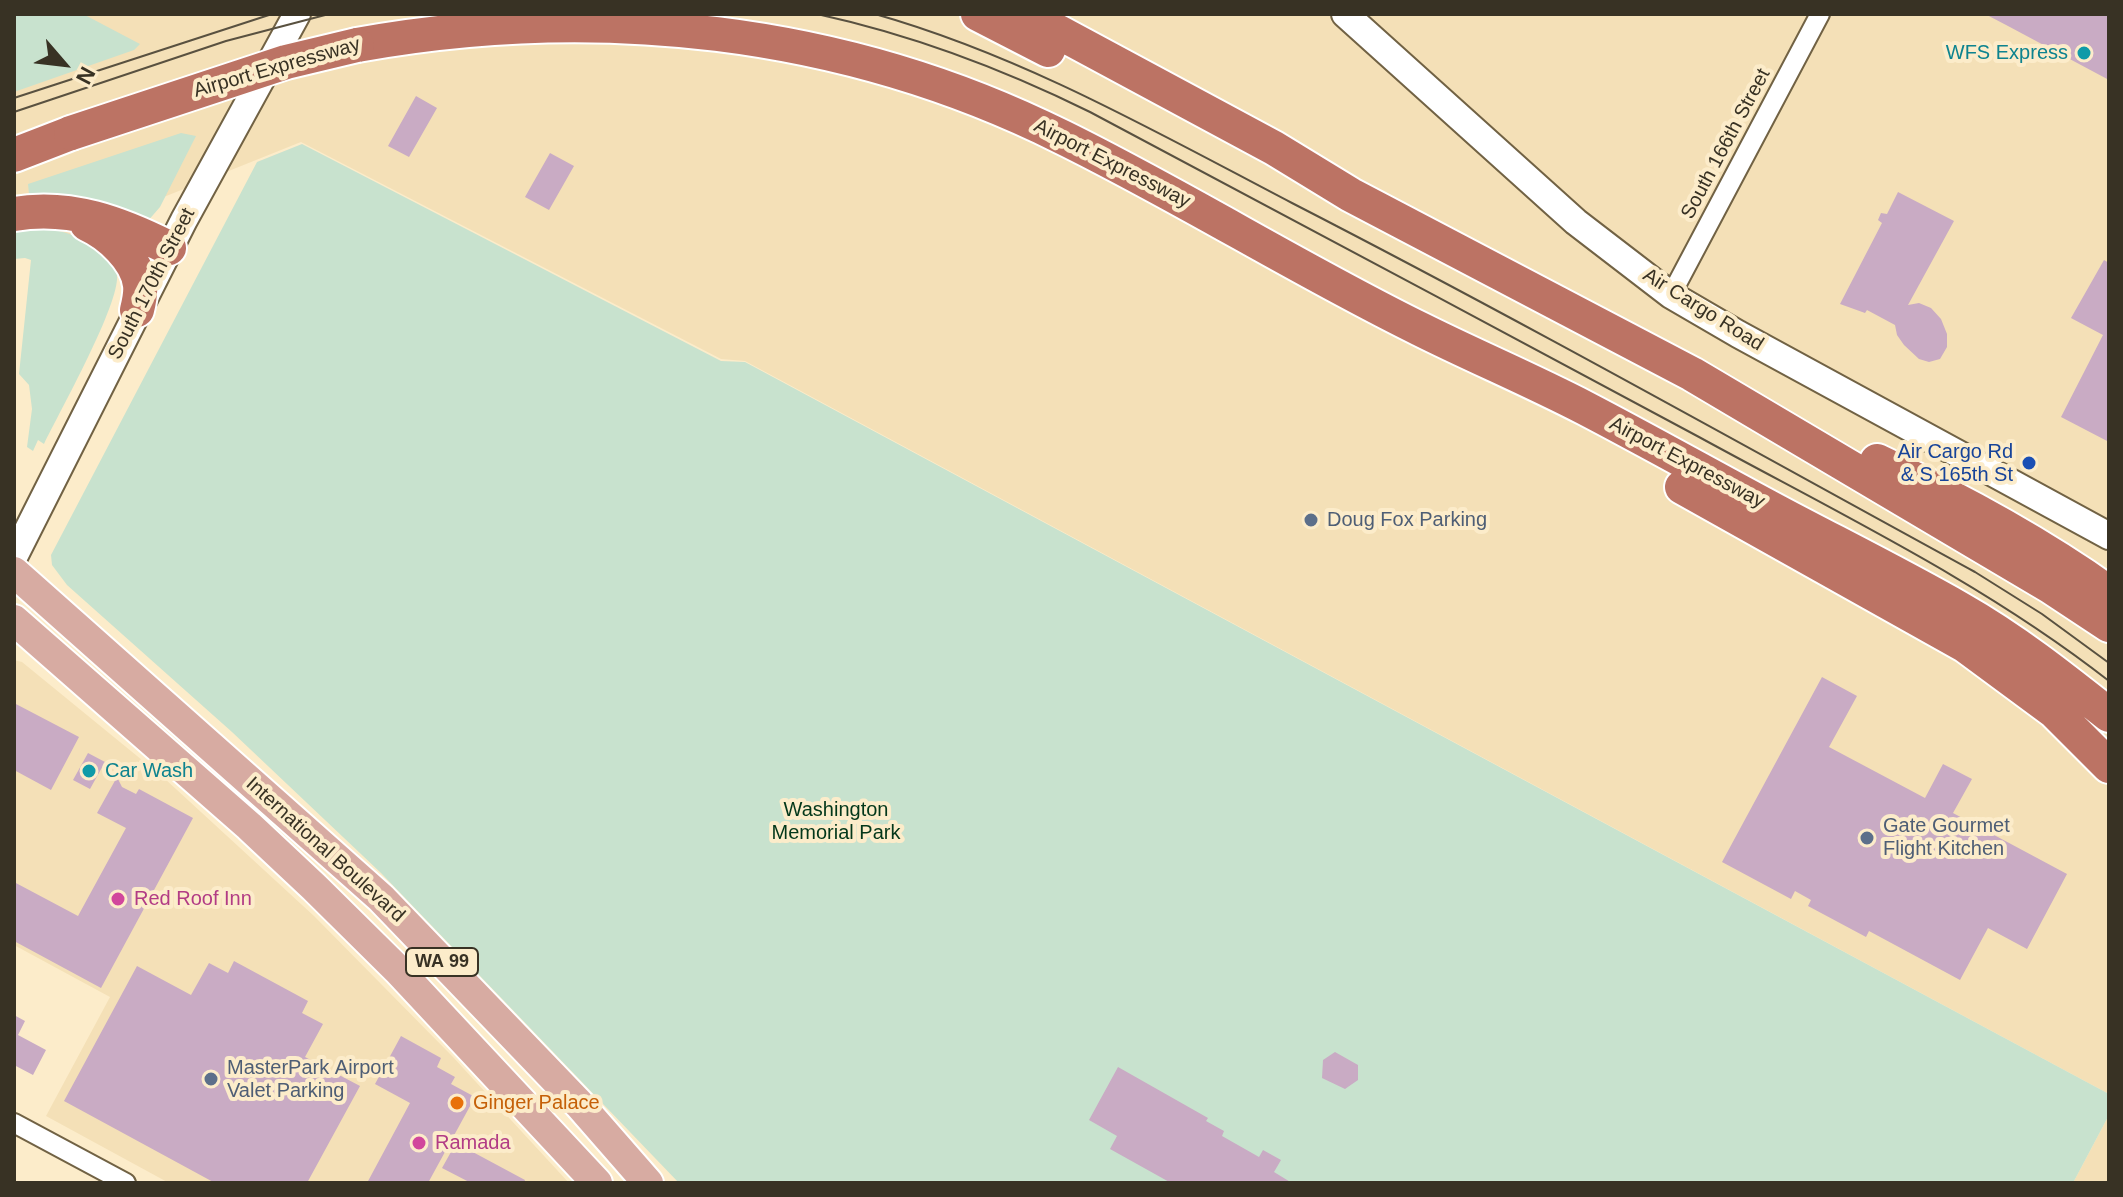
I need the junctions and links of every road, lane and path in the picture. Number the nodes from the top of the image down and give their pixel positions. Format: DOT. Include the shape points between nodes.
graph roads {
  1 [pos="297,14"];
  2 [pos="978,14"];
  3 [pos="1025,14"];
  4 [pos="1345,14"];
  5 [pos="1820,14"];
  6 [pos="71,133"];
  7 [pos="14,141"];
  8 [pos="14,155"];
  9 [pos="1351,195"];
  10 [pos="61,213"];
  11 [pos="14,214"];
  12 [pos="169,248"];
  13 [pos="1671,295"];
  14 [pos="137,310"];
  15 [pos="1415,327"];
  16 [pos="1692,374"];
  17 [pos="2109,536"];
  18 [pos="14,557"];
  19 [pos="14,572"];
  20 [pos="2109,593"];
  21 [pos="14,620"];
  22 [pos="2109,625"];
  23 [pos="2109,715"];
  24 [pos="2109,766"];
  25 [pos="14,1123"];
  26 [pos="584,1179"];
  27 [pos="126,1183"];
  28 [pos="631,1183"];
  29 [pos="648,1183"];
  1 -- 12 [label="street, South 170th Street"];
  2 -- 9 [label="highway" via="1266,165"];
  3 -- 9 [label="highway"];
  4 -- 13 [label="street, Air Cargo Road" via="1576,222"];
  5 -- 13 [label="street, South 166th Street"];
  6 -- 7 [label="highway"];
  6 -- 8 [label="highway, Airport Expressway"];
  6 -- 15 [label="highway, Airport Expressway, bridge" via="286,62 469,28 623,24 738,36 872,64 958,92 1062,136"];
  9 -- 16 [label="highway"];
  10 -- 11 [label="highway"];
  10 -- 12 [label="highway" via="110,221"];
  10 -- 14 [label="highway" via="115,242 137,273"];
  12 -- 14 [label="street, South 170th Street"];
  13 -- 17 [label="street, Air Cargo Road"];
  14 -- 18 [label="street, South 170th Street"];
  15 -- 23 [label="highway, Airport Expressway" via="1582,406 1963,610"];
  15 -- 24 [label="highway" via="1570,427 1966,646 2054,711"];
  16 -- 20 [label="highway" via="1955,498"];
  16 -- 22 [label="highway"];
  19 -- 29 [label="main road, International Boulevard / WA 99" via="381,898"];
  21 -- 26 [label="main road, International Boulevard / WA 99" via="314,887 398,970"];
  25 -- 27 [label="street"];
  26 -- 28 [label="main road" via="604,1170"];
}
